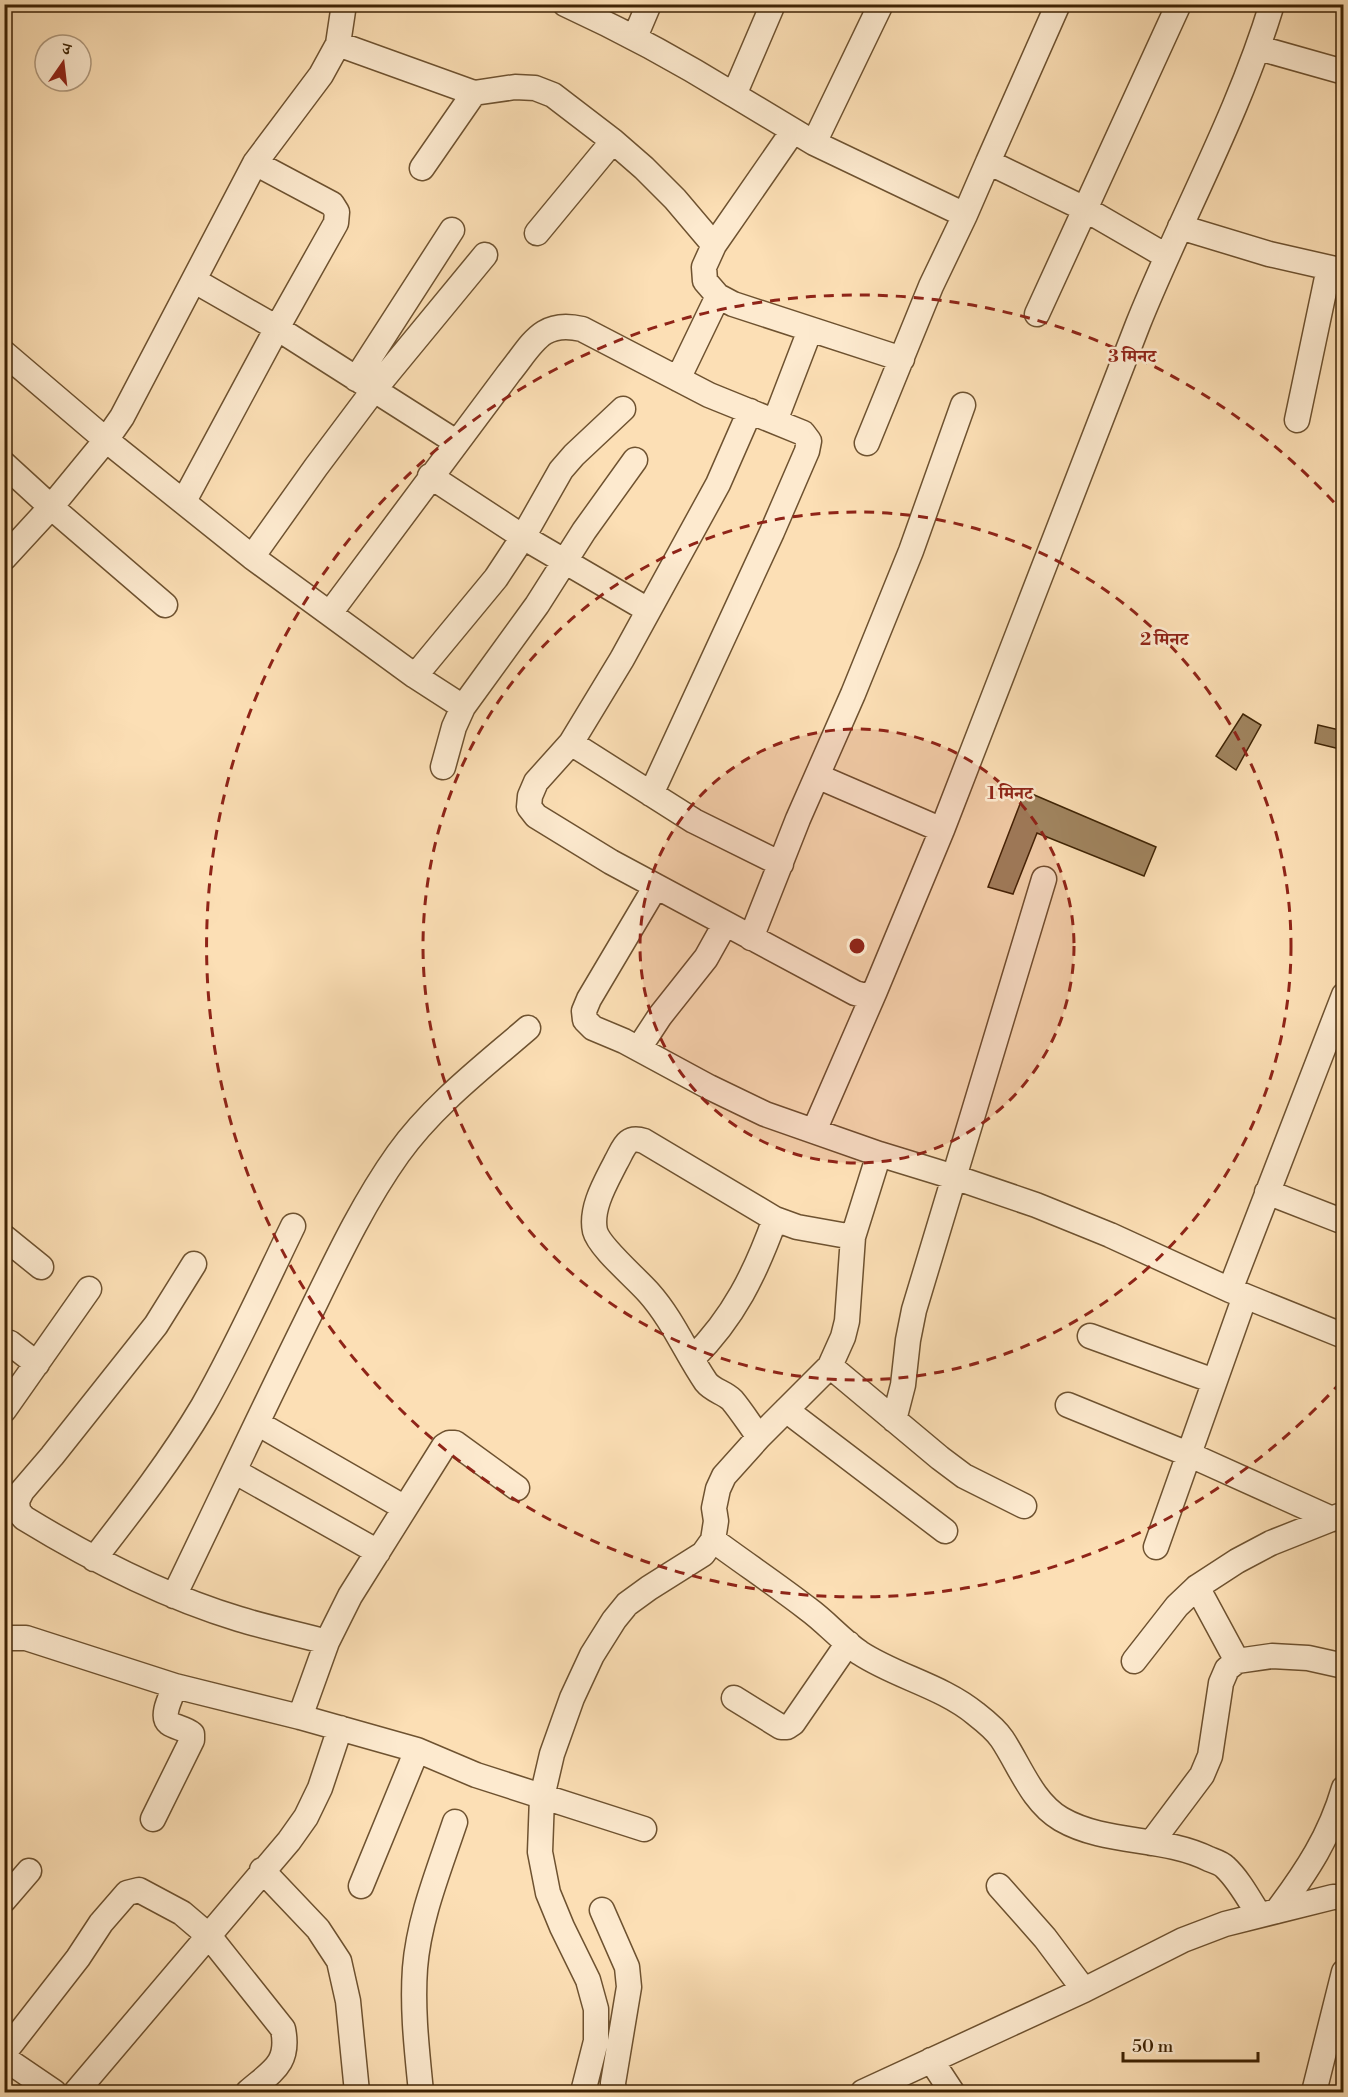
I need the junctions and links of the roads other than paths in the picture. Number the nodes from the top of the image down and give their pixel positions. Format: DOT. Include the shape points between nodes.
graph roads {
  1 [pos="344,4"];
  2 [pos="565,4"];
  3 [pos="649,4"];
  4 [pos="774,4"];
  5 [pos="881,4"];
  6 [pos="1058,4"];
  7 [pos="1179,4"];
  8 [pos="1272,4"];
  9 [pos="635,37"];
  10 [pos="338,44"];
  11 [pos="1259,48"];
  12 [pos="1344,72"];
  13 [pos="474,93"];
  14 [pos="734,95"];
  15 [pos="793,131"];
  16 [pos="613,141"];
  17 [pos="814,143"];
  18 [pos="988,162"];
  19 [pos="255,163"];
  20 [pos="422,168"];
  21 [pos="1085,209"];
  22 [pos="965,215"];
  23 [pos="1180,227"];
  24 [pos="452,230"];
  25 [pos="537,233"];
  26 [pos="714,245"];
  27 [pos="485,255"];
  28 [pos="1166,256"];
  29 [pos="1336,270"];
  30 [pos="195,281"];
  31 [pos="718,296"];
  32 [pos="1037,314"];
  33 [pos="277,328"];
  34 [pos="810,330"];
  35 [pos="4,353"];
  36 [pos="902,359"];
  37 [pos="678,379"];
  38 [pos="364,385"];
  39 [pos="963,405"];
  40 [pos="623,409"];
  41 [pos="750,411"];
  42 [pos="1297,420"];
  43 [pos="775,421"];
  44 [pos="106,440"];
  45 [pos="456,442"];
  46 [pos="867,443"];
  47 [pos="635,460"];
  48 [pos="4,464"];
  49 [pos="430,476"];
  50 [pos="184,501"];
  51 [pos="51,507"];
  52 [pos="523,537"];
  53 [pos="252,557"];
  54 [pos="4,558"];
  55 [pos="566,562"];
  56 [pos="165,604"];
  57 [pos="648,610"];
  58 [pos="330,613"];
  59 [pos="415,676"];
  60 [pos="463,707"];
  61 [pos="571,743"];
  62 [pos="443,767"];
  63 [pos="817,776"];
  64 [pos="651,794"];
  65 [pos="942,830"];
  66 [pos="781,864"];
  67 [pos="1044,879"];
  68 [pos="656,886"];
  69 [pos="725,924"];
  70 [pos="751,938"];
  71 [pos="875,991"];
  72 [pos="1344,995"];
  73 [pos="528,1028"];
  74 [pos="1337,1032"];
  75 [pos="639,1048"];
  76 [pos="814,1131"];
  77 [pos="879,1155"];
  78 [pos="954,1177"];
  79 [pos="1267,1192"];
  80 [pos="775,1220"];
  81 [pos="1344,1222"];
  82 [pos="293,1226"];
  83 [pos="4,1237"];
  84 [pos="853,1237"];
  85 [pos="194,1264"];
  86 [pos="41,1267"];
  87 [pos="89,1289"];
  88 [pos="1237,1293"];
  89 [pos="1090,1336"];
  90 [pos="1344,1336"];
  91 [pos="4,1341"];
  92 [pos="693,1358"];
  93 [pos="37,1364"];
  94 [pos="830,1366"];
  95 [pos="1214,1382"];
  96 [pos="1068,1405"];
  97 [pos="4,1410"];
  98 [pos="786,1410"];
  99 [pos="894,1420"];
  100 [pos="256,1423"];
  101 [pos="759,1437"];
  102 [pos="1188,1454"];
  103 [pos="234,1471"];
  104 [pos="517,1488"];
  105 [pos="1024,1506"];
  106 [pos="405,1508"];
  107 [pos="1338,1516"];
  108 [pos="945,1531"];
  109 [pos="712,1540"];
  110 [pos="1156,1547"];
  111 [pos="378,1552"];
  112 [pos="94,1559"];
  113 [pos="1197,1587"];
  114 [pos="174,1596"];
  115 [pos="4,1638"];
  116 [pos="327,1642"];
  117 [pos="848,1643"];
  118 [pos="1134,1661"];
  119 [pos="1237,1661"];
  120 [pos="1344,1666"];
  121 [pos="175,1686"];
  122 [pos="734,1698"];
  123 [pos="300,1717"];
  124 [pos="340,1728"];
  125 [pos="417,1750"];
  126 [pos="1344,1788"];
  127 [pos="542,1797"];
  128 [pos="153,1820"];
  129 [pos="455,1822"];
  130 [pos="644,1829"];
  131 [pos="1151,1843"];
  132 [pos="29,1870"];
  133 [pos="262,1870"];
  134 [pos="361,1886"];
  135 [pos="999,1886"];
  136 [pos="1340,1892"];
  137 [pos="4,1900"];
  138 [pos="602,1910"];
  139 [pos="1268,1913"];
  140 [pos="209,1936"];
  141 [pos="1344,1972"];
  142 [pos="1084,1990"];
  143 [pos="4,2053"];
  144 [pos="4,2058"];
  145 [pos="930,2060"];
  146 [pos="54,2092"];
  147 [pos="76,2092"];
  148 [pos="248,2092"];
  149 [pos="357,2092"];
  150 [pos="420,2092"];
  151 [pos="583,2092"];
  152 [pos="614,2092"];
  153 [pos="863,2092"];
  154 [pos="952,2092"];
  155 [pos="1314,2092"];
  1 -- 10 [label="street"];
  2 -- 9 [label="street"];
  3 -- 9 [label="street"];
  4 -- 14 [label="street"];
  5 -- 17 [label="street"];
  6 -- 18 [label="street"];
  7 -- 21 [label="street"];
  8 -- 11 [label="street"];
  9 -- 14 [label="street"];
  10 -- 13 [label="street"];
  10 -- 19 [label="street" via="321,75"];
  11 -- 12 [label="street"];
  11 -- 23 [label="street"];
  13 -- 16 [label="street" via="535,88 553,95"];
  13 -- 20 [label="street"];
  14 -- 15 [label="street"];
  15 -- 17 [label="street"];
  15 -- 26 [label="street"];
  16 -- 25 [label="street"];
  16 -- 26 [label="street" via="675,198"];
  17 -- 22 [label="street"];
  18 -- 21 [label="street"];
  18 -- 22 [label="street"];
  19 -- 30 [label="street"];
  19 -- 33 [label="street" via="332,204 337,212 336,223"];
  21 -- 28 [label="street"];
  21 -- 32 [label="street"];
  22 -- 36 [label="street"];
  23 -- 28 [label="street"];
  23 -- 29 [label="street"];
  24 -- 38 [label="street"];
  26 -- 31 [label="street" via="704,267 705,281"];
  27 -- 38 [label="street"];
  28 -- 65 [label="street"];
  29 -- 42 [label="street"];
  30 -- 33 [label="street"];
  30 -- 44 [label="street"];
  31 -- 34 [label="street"];
  31 -- 37 [label="street"];
  33 -- 38 [label="street"];
  33 -- 50 [label="street"];
  34 -- 36 [label="street"];
  34 -- 43 [label="street"];
  35 -- 44 [label="street"];
  36 -- 46 [label="street"];
  37 -- 41 [label="street"];
  37 -- 45 [label="street" via="582,329 552,327 538,337"];
  38 -- 45 [label="street"];
  38 -- 53 [label="street" via="316,466"];
  39 -- 63 [label="street" via="911,551"];
  40 -- 52 [label="street" via="561,470"];
  41 -- 43 [label="street"];
  41 -- 57 [label="street" via="718,484"];
  43 -- 64 [label="street" via="803,433 809,441 807,451"];
  44 -- 50 [label="street"];
  44 -- 51 [label="street"];
  45 -- 49 [label="street"];
  47 -- 55 [label="street"];
  48 -- 51 [label="street"];
  49 -- 52 [label="street"];
  49 -- 58 [label="street"];
  50 -- 53 [label="street"];
  51 -- 54 [label="street"];
  51 -- 56 [label="street"];
  52 -- 55 [label="street"];
  52 -- 59 [label="street" via="472,610"];
  53 -- 58 [label="street"];
  55 -- 57 [label="street"];
  55 -- 60 [label="street"];
  57 -- 61 [label="street"];
  58 -- 59 [label="street"];
  59 -- 60 [label="street"];
  60 -- 62 [label="street"];
  61 -- 64 [label="street"];
  61 -- 68 [label="street" via="536,782 529,807 536,816"];
  63 -- 65 [label="street"];
  63 -- 66 [label="street"];
  64 -- 66 [label="street" via="694,821"];
  65 -- 71 [label="street"];
  66 -- 70 [label="street"];
  67 -- 78 [label="street"];
  68 -- 69 [label="street"];
  68 -- 75 [label="street" via="584,1011 585,1020 593,1028"];
  69 -- 70 [label="street"];
  69 -- 75 [label="street" via="706,958"];
  70 -- 71 [label="street" via="855,993 866,996"];
  71 -- 76 [label="street"];
  72 -- 74 [label="street"];
  73 -- 100 [label="street" via="438,1108 398,1154 338,1259"];
  74 -- 79 [label="street"];
  75 -- 76 [label="street" via="765,1114"];
  76 -- 77 [label="street"];
  77 -- 78 [label="street"];
  77 -- 84 [label="street"];
  78 -- 88 [label="street" via="1100,1231"];
  78 -- 99 [label="street" via="914,1310"];
  79 -- 81 [label="street"];
  79 -- 88 [label="street"];
  80 -- 84 [label="street" via="824,1234"];
  80 -- 92 [label="street" via="732,1313"];
  80 -- 92 [label="street" via="644,1141 629,1140 624,1147 598,1202 595,1232 665,1312"];
  82 -- 112 [label="street" via="201,1408"];
  83 -- 86 [label="street"];
  84 -- 94 [label="street" via="847,1321"];
  85 -- 112 [label="street" via="156,1325 17,1501 24,1518"];
  87 -- 93 [label="street"];
  88 -- 90 [label="street"];
  88 -- 95 [label="street"];
  89 -- 95 [label="street"];
  91 -- 93 [label="street"];
  92 -- 101 [label="street" via="707,1382 730,1398"];
  93 -- 97 [label="street"];
  94 -- 98 [label="street"];
  94 -- 99 [label="street"];
  95 -- 102 [label="street"];
  96 -- 102 [label="street"];
  98 -- 101 [label="street"];
  98 -- 108 [label="street"];
  99 -- 105 [label="street" via="964,1476"];
  100 -- 103 [label="street"];
  100 -- 106 [label="street"];
  101 -- 109 [label="street" via="721,1482"];
  102 -- 107 [label="street"];
  102 -- 110 [label="street"];
  103 -- 111 [label="street"];
  103 -- 114 [label="street"];
  104 -- 106 [label="street" via="455,1443 449,1443"];
  106 -- 111 [label="street"];
  107 -- 113 [label="street" via="1271,1543"];
  109 -- 117 [label="street" via="810,1610"];
  109 -- 127 [label="street" via="703,1554 627,1604 614,1620 572,1698"];
  111 -- 116 [label="street"];
  112 -- 114 [label="street"];
  113 -- 118 [label="street"];
  113 -- 119 [label="street"];
  114 -- 116 [label="street" via="238,1619"];
  115 -- 121 [label="street" via="26,1638"];
  116 -- 123 [label="street"];
  117 -- 122 [label="street" via="787,1727"];
  117 -- 131 [label="street" via="894,1672 926,1684 976,1713 1001,1738 1023,1777 1059,1818 1117,1838"];
  119 -- 120 [label="street" via="1272,1656"];
  119 -- 131 [label="street" via="1227,1669 1221,1683 1210,1756 1202,1775"];
  121 -- 123 [label="street"];
  121 -- 128 [label="street" via="166,1719 192,1734 192,1740"];
  123 -- 124 [label="street"];
  124 -- 125 [label="street"];
  124 -- 133 [label="street" via="321,1788 306,1817"];
  125 -- 127 [label="street"];
  125 -- 134 [label="street"];
  126 -- 139 [label="street" via="1313,1860"];
  127 -- 130 [label="street"];
  127 -- 151 [label="street" via="540,1852 548,1893 588,1980 596,2008 596,2041"];
  129 -- 150 [label="street" via="424,1913 415,1966"];
  131 -- 139 [label="street" via="1198,1853 1224,1866"];
  132 -- 137 [label="street"];
  133 -- 140 [label="street"];
  133 -- 149 [label="street" via="318,1929 339,1961 348,2001"];
  135 -- 142 [label="street"];
  136 -- 139 [label="street"];
  138 -- 152 [label="street" via="627,1967 629,1987"];
  139 -- 142 [label="street" via="1184,1940"];
  140 -- 143 [label="street" via="182,1913 151,1895 139,1890 127,1893"];
  140 -- 147 [label="street"];
  140 -- 148 [label="street" via="283,2029 286,2043 282,2061"];
  141 -- 155 [label="street"];
  142 -- 145 [label="street"];
  144 -- 146 [label="street"];
  145 -- 153 [label="street"];
  145 -- 154 [label="street"];
}
